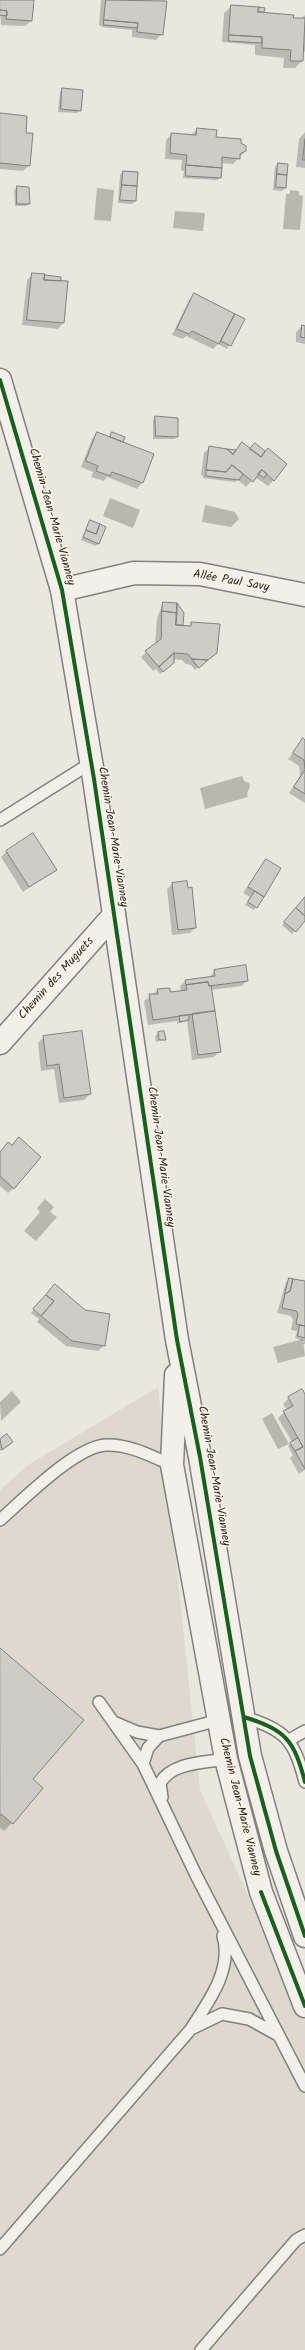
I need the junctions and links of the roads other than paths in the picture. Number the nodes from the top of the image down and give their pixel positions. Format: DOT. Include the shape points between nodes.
graph roads {
  1 [pos="0,380"];
  2 [pos="62,590"];
  3 [pos="305,595"];
  4 [pos="91,763"];
  5 [pos="0,820"];
  6 [pos="114,915"];
  7 [pos="0,1043"];
  8 [pos="177,1340"];
  9 [pos="172,1465"];
  10 [pos="0,1520"];
  11 [pos="99,1702"];
  12 [pos="244,1717"];
  13 [pos="219,1720"];
  14 [pos="114,1722"];
  15 [pos="305,1731"];
  16 [pos="159,1736"];
  17 [pos="289,1740"];
  18 [pos="250,1756"];
  19 [pos="226,1759"];
  20 [pos="143,1764"];
  21 [pos="305,1782"];
  22 [pos="165,1811"];
  23 [pos="216,1915"];
  24 [pos="305,1936"];
  25 [pos="305,2006"];
  26 [pos="191,2030"];
  27 [pos="278,2035"];
  28 [pos="305,2086"];
  29 [pos="305,2226"];
  30 [pos="300,2237"];
  31 [pos="0,2249"];
  32 [pos="201,2350"];
  1 -- 2 [label="street, Chemin Jean-Marie Vianney"];
  2 -- 3 [label="street, Allée Paul Savy" via="134,573 200,574"];
  2 -- 4 [label="street, Chemin Jean-Marie Vianney"];
  4 -- 5 [label="lane, Chemin Jean-Marie Vianney"];
  4 -- 6 [label="street, Chemin Jean-Marie Vianney"];
  6 -- 7 [label="street, Chemin des Muguets"];
  6 -- 8 [label="street, Chemin Jean-Marie Vianney"];
  8 -- 9 [label="street, Chemin Jean-Marie Vianney"];
  8 -- 12 [label="street, Chemin Jean-Marie Vianney" via="200,1457"];
  9 -- 10 [label="lane" via="137,1449 105,1445 84,1451 61,1467"];
  9 -- 13 [label="street, Chemin Jean-Marie Vianney"];
  11 -- 14 [label="lane"];
  12 -- 13 [label="street"];
  12 -- 17 [label="lane" via="270,1725"];
  12 -- 18 [label="street, Chemin Jean-Marie Vianney"];
  13 -- 16 [label="lane"];
  13 -- 19 [label="street, Chemin Jean-Marie Vianney"];
  14 -- 16 [label="lane" via="137,1732"];
  14 -- 20 [label="lane"];
  15 -- 17 [label="lane"];
  16 -- 20 [label="lane" via="148,1748"];
  17 -- 21 [label="lane" via="300,1762"];
  18 -- 19 [label="street"];
  18 -- 24 [label="street, Chemin Jean-Marie Vianney" via="276,1850"];
  19 -- 22 [label="lane" via="175,1768 163,1777 160,1783"];
  19 -- 25 [label="street, Chemin Jean-Marie Vianney" via="261,1892"];
  20 -- 22 [label="lane"];
  22 -- 23 [label="lane"];
  23 -- 26 [label="lane" via="226,1946 225,1962 214,1992"];
  23 -- 27 [label="lane"];
  26 -- 27 [label="lane" via="222,2014 250,2019"];
  26 -- 31 [label="lane"];
  27 -- 28 [label="lane"];
  29 -- 30 [label="lane"];
  30 -- 32 [label="lane"];
}
